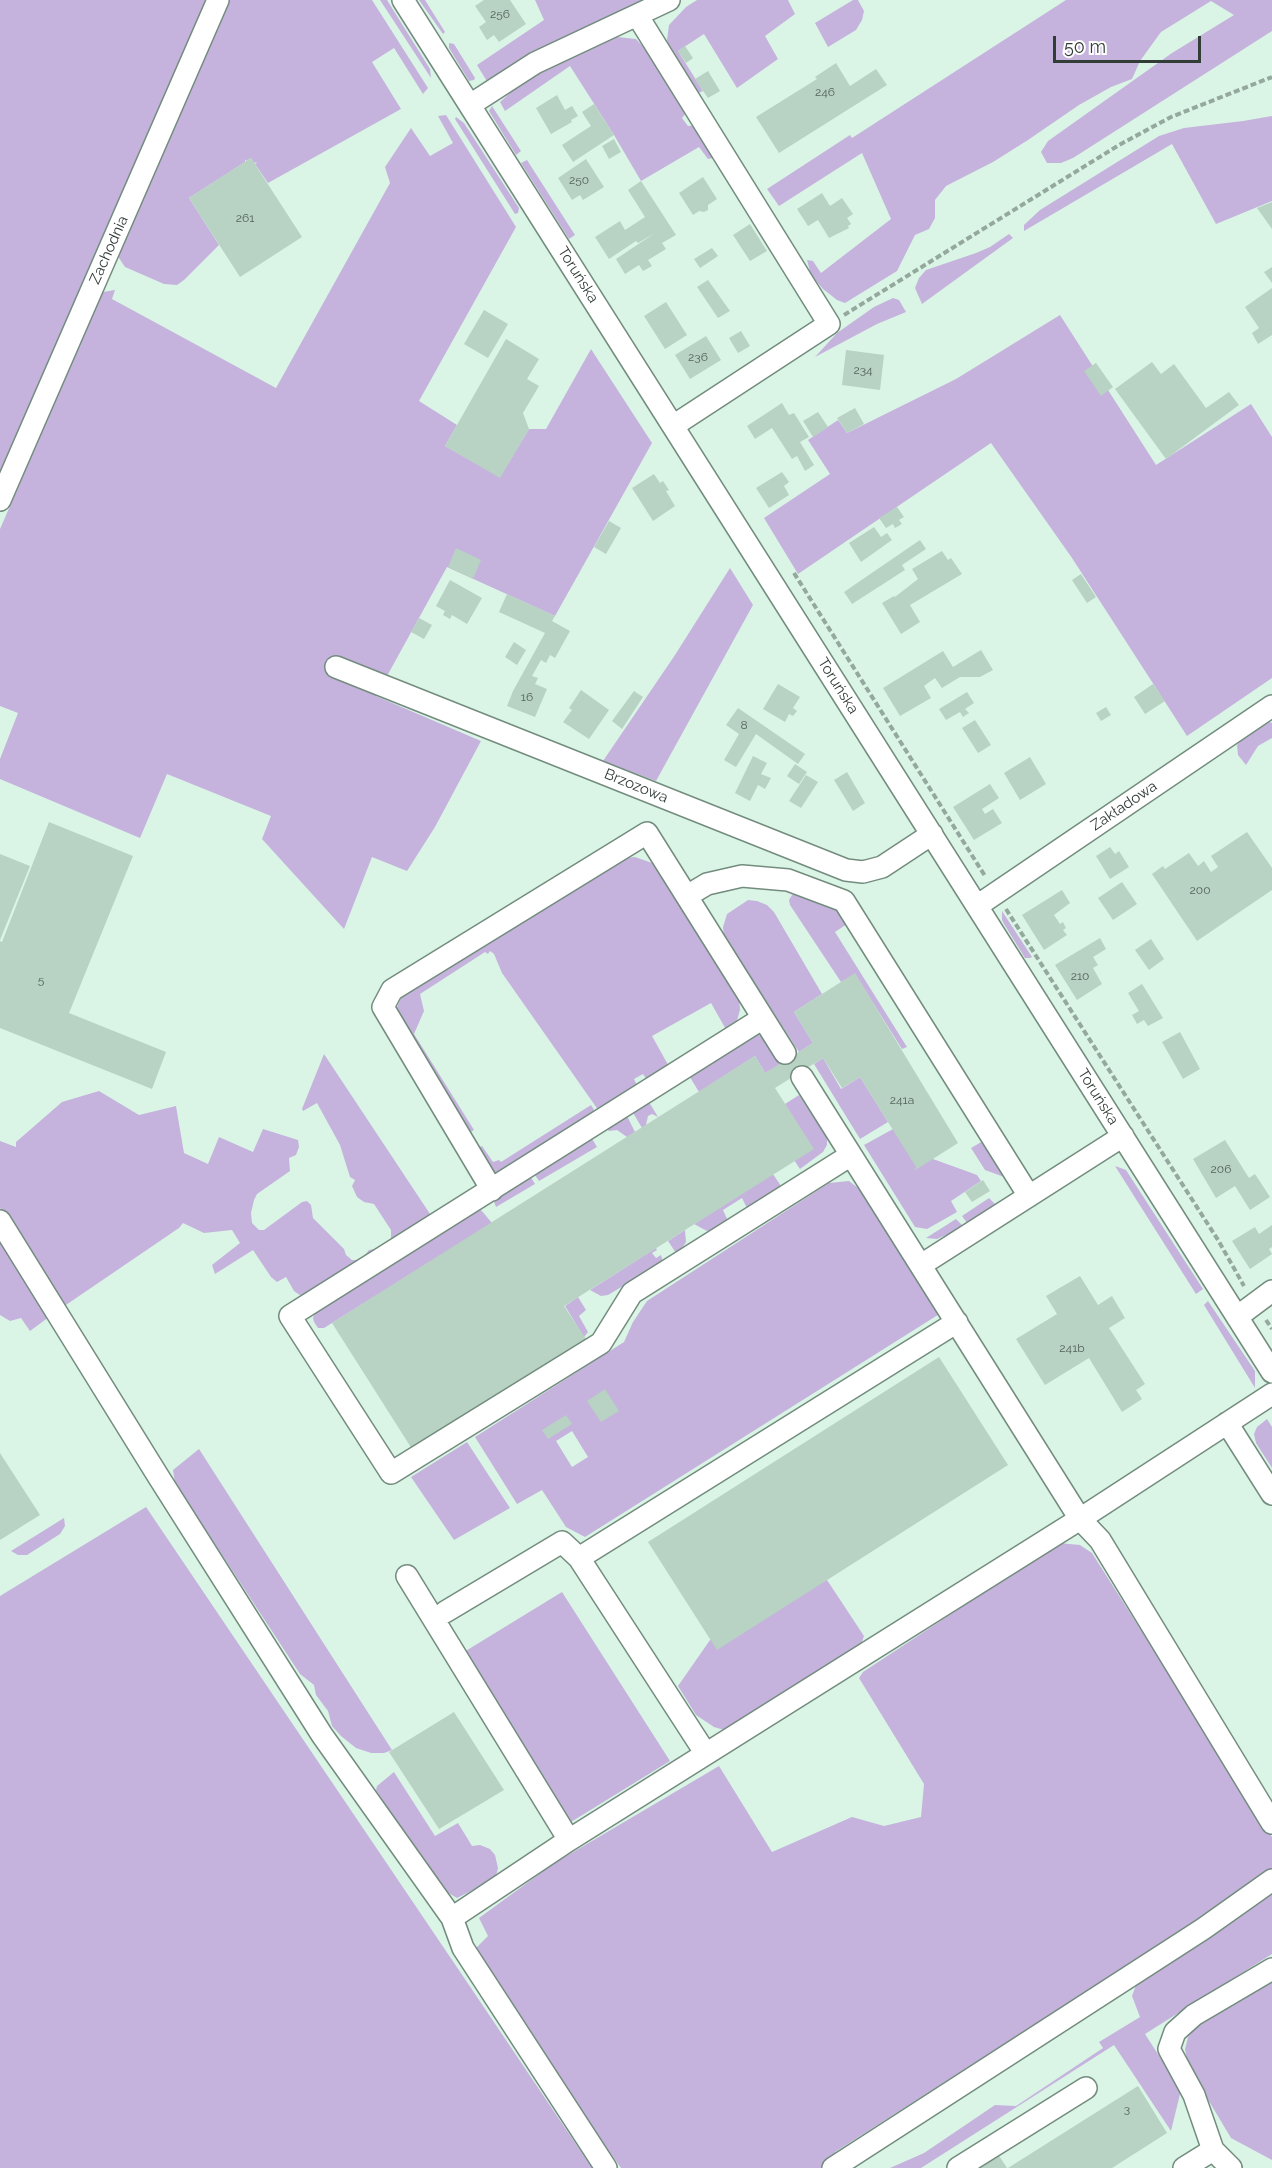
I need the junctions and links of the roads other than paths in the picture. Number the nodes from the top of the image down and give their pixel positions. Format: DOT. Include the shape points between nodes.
graph roads {
  1 [pos="218,0"];
  2 [pos="404,0"];
  3 [pos="669,0"];
  4 [pos="637,15"];
  5 [pos="470,105"];
  6 [pos="673,426"];
  7 [pos="0,500"];
  8 [pos="336,667"];
  9 [pos="1272,705"];
  10 [pos="932,834"];
  11 [pos="687,896"];
  12 [pos="977,906"];
  13 [pos="763,1018"];
  14 [pos="785,1053"];
  15 [pos="802,1077"];
  16 [pos="1123,1136"];
  17 [pos="851,1155"];
  18 [pos="492,1190"];
  19 [pos="1029,1196"];
  20 [pos="0,1221"];
  21 [pos="921,1265"];
  22 [pos="1272,1291"];
  23 [pos="1237,1317"];
  24 [pos="957,1322"];
  25 [pos="1272,1372"];
  26 [pos="1272,1394"];
  27 [pos="1227,1422"];
  28 [pos="1272,1494"];
  29 [pos="1080,1520"];
  30 [pos="579,1558"];
  31 [pos="407,1576"];
  32 [pos="445,1612"];
  33 [pos="706,1754"];
  34 [pos="1272,1823"];
  35 [pos="569,1840"];
  36 [pos="1272,1880"];
  37 [pos="452,1918"];
  38 [pos="1272,1969"];
  39 [pos="1086,2088"];
  40 [pos="1213,2150"];
  41 [pos="606,2168"];
  42 [pos="833,2168"];
  43 [pos="958,2168"];
  44 [pos="1184,2168"];
  45 [pos="1231,2168"];
  1 -- 7 [label="street, Zachodnia"];
  2 -- 5 [label="street, Toruńska"];
  3 -- 4 [label="street"];
  4 -- 5 [label="street" via="535,63"];
  4 -- 6 [label="street" via="829,324"];
  5 -- 6 [label="street, Toruńska"];
  6 -- 10 [label="street, Toruńska"];
  8 -- 10 [label="street, Brzozowa" via="846,870 863,872 882,867"];
  9 -- 12 [label="street, Zakładowa"];
  10 -- 12 [label="street, Toruńska"];
  11 -- 13 [label="street"];
  11 -- 18 [label="street" via="647,833 392,990 383,1007"];
  11 -- 19 [label="street" via="706,884 741,876 788,880 844,901"];
  12 -- 16 [label="street, Toruńska"];
  13 -- 14 [label="street"];
  13 -- 18 [label="street"];
  15 -- 17 [label="street"];
  16 -- 19 [label="street"];
  16 -- 23 [label="street, Toruńska"];
  17 -- 18 [label="street" via="632,1293 601,1343 391,1473 290,1316"];
  17 -- 21 [label="street"];
  19 -- 21 [label="street"];
  20 -- 37 [label="street" via="322,1735"];
  21 -- 24 [label="street"];
  22 -- 23 [label="street"];
  23 -- 25 [label="street, Toruńska"];
  24 -- 29 [label="street"];
  24 -- 30 [label="street"];
  26 -- 27 [label="street"];
  27 -- 28 [label="street"];
  27 -- 29 [label="street"];
  29 -- 33 [label="street"];
  29 -- 34 [label="street" via="1100,1540"];
  30 -- 32 [label="street" via="562,1542"];
  30 -- 33 [label="street"];
  31 -- 35 [label="street"];
  33 -- 35 [label="street"];
  35 -- 37 [label="street"];
  36 -- 42 [label="street" via="1203,1929"];
  37 -- 41 [label="street" via="463,1948"];
  38 -- 40 [label="street" via="1194,2015 1175,2032 1169,2049 1194,2096"];
  39 -- 43 [label="street"];
  40 -- 44 [label="street"];
  40 -- 45 [label="street"];
}
